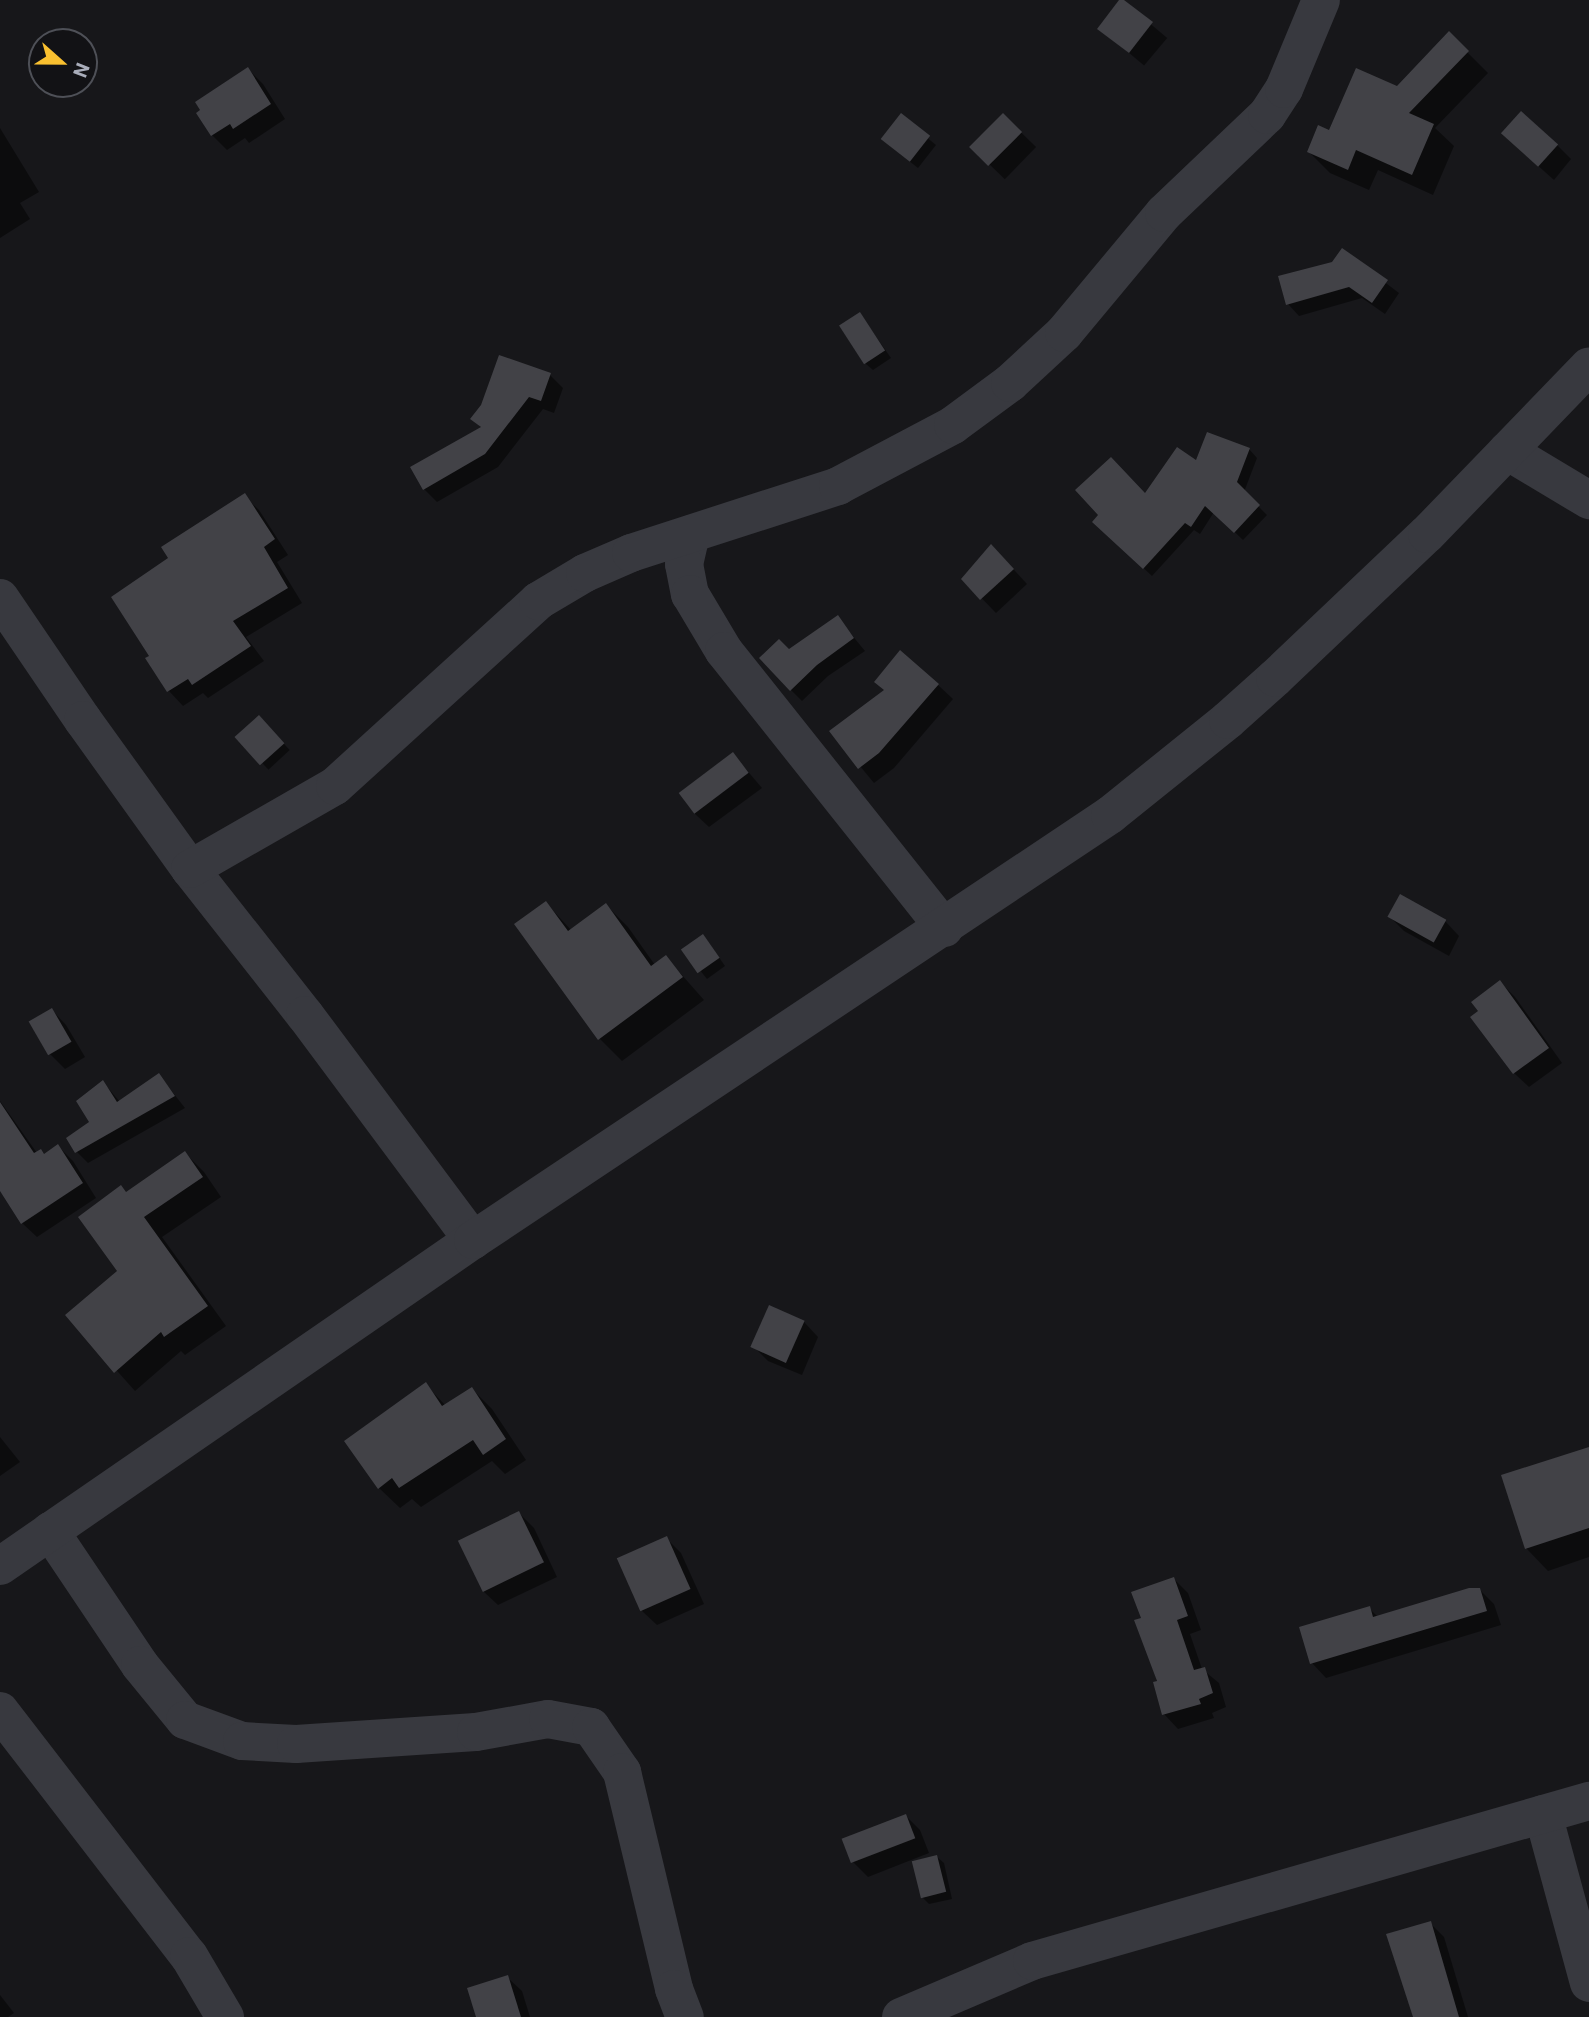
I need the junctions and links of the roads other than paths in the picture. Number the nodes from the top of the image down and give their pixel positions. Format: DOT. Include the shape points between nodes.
graph roads {
  1 [pos="1321,0"];
  2 [pos="1589,366"];
  3 [pos="1507,451"];
  4 [pos="1589,500"];
  5 [pos="691,534"];
  6 [pos="0,598"];
  7 [pos="190,869"];
  8 [pos="944,928"];
  9 [pos="473,1240"];
  10 [pos="50,1531"];
  11 [pos="0,1566"];
  12 [pos="0,1711"];
  13 [pos="1589,1801"];
  14 [pos="1544,1814"];
  15 [pos="1589,1983"];
  16 [pos="225,2017"];
  17 [pos="685,2017"];
  18 [pos="901,2017"];
  1 -- 5 [label="street" via="1284,89 1267,116 1164,213 1064,332 1010,383 953,425 838,486"];
  2 -- 3 [label="street"];
  3 -- 4 [label="street"];
  3 -- 8 [label="street" via="1427,534 1228,720 1110,815"];
  5 -- 7 [label="street" via="597,568 538,600 335,786"];
  5 -- 8 [label="street" via="684,564 690,594 724,651"];
  6 -- 7 [label="street"];
  7 -- 9 [label="street"];
  8 -- 9 [label="street"];
  9 -- 10 [label="street"];
  10 -- 11 [label="street"];
  10 -- 17 [label="street" via="140,1665 185,1720 242,1741 296,1744 463,1732 548,1719 591,1727 622,1772 674,1989"];
  12 -- 16 [label="street" via="189,1956"];
  13 -- 14 [label="street"];
  14 -- 15 [label="street"];
  14 -- 18 [label="street" via="1032,1961"];
}
